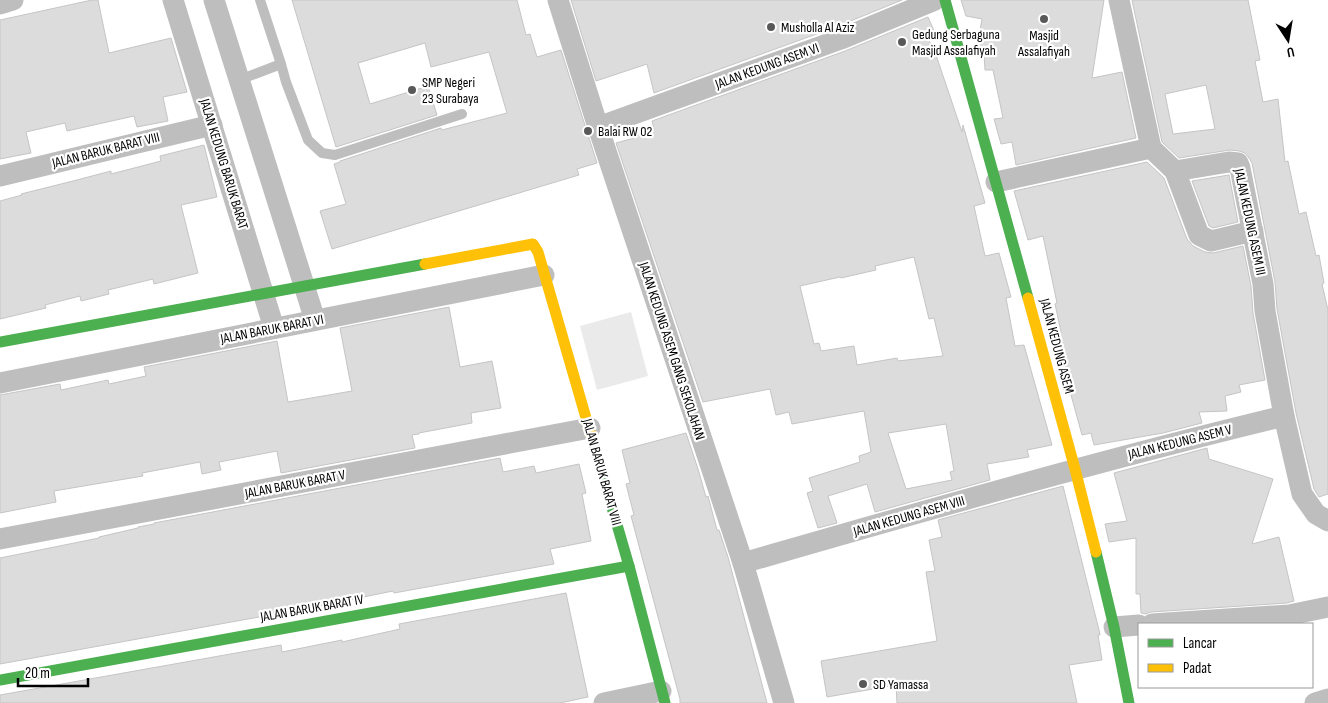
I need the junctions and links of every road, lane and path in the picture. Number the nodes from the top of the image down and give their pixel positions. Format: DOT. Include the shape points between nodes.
graph roads {
  1 [pos="13,0"];
  2 [pos="173,0"];
  3 [pos="214,0"];
  4 [pos="260,0"];
  5 [pos="558,0"];
  6 [pos="935,0"];
  7 [pos="945,0"];
  8 [pos="1119,0"];
  9 [pos="0,4"];
  10 [pos="281,64"];
  11 [pos="239,80"];
  12 [pos="462,114"];
  13 [pos="212,125"];
  14 [pos="598,127"];
  15 [pos="1151,148"];
  16 [pos="1175,171"];
  17 [pos="0,176"];
  18 [pos="996,182"];
  19 [pos="1253,231"];
  20 [pos="544,275"];
  21 [pos="304,286"];
  22 [pos="263,294"];
  23 [pos="315,320"];
  24 [pos="274,328"];
  25 [pos="0,342"];
  26 [pos="0,382"];
  27 [pos="1284,416"];
  28 [pos="590,428"];
  29 [pos="1075,469"];
  30 [pos="1328,521"];
  31 [pos="0,539"];
  32 [pos="743,564"];
  33 [pos="629,566"];
  34 [pos="1328,607"];
  35 [pos="1167,623"];
  36 [pos="1138,625"];
  37 [pos="1114,627"];
  38 [pos="0,680"];
  39 [pos="663,697"];
  40 [pos="604,703"];
  41 [pos="784,703"];
  42 [pos="1129,703"];
  1 -- 9 [label="street"];
  2 -- 13 [label="street, JALAN KEDUNG BARUK BARAT"];
  3 -- 11 [label="street"];
  4 -- 10 [label="lane"];
  5 -- 14 [label="street, JALAN KEDUNG ASEM GANG SEKOLAHAN"];
  6 -- 14 [label="street, JALAN KEDUNG ASEM VI" via="841,39"];
  7 -- 18 [label="street, JALAN KEDUNG ASEM"];
  8 -- 15 [label="street"];
  10 -- 11 [label="lane"];
  10 -- 12 [label="lane" via="308,140 322,153 335,155"];
  11 -- 21 [label="street"];
  13 -- 17 [label="street, JALAN BARUK BARAT VIII"];
  13 -- 22 [label="street, JALAN KEDUNG BARUK BARAT"];
  14 -- 32 [label="street, JALAN KEDUNG ASEM GANG SEKOLAHAN"];
  15 -- 16 [label="street"];
  15 -- 18 [label="street"];
  16 -- 19 [label="street" via="1199,235 1211,241"];
  16 -- 19 [label="street, JALAN KEDUNG ASEM III" via="1238,163"];
  18 -- 29 [label="street, JALAN KEDUNG ASEM"];
  19 -- 27 [label="street, JALAN KEDUNG ASEM III"];
  20 -- 21 [label="street, JALAN BARUK BARAT VIII" via="533,244"];
  20 -- 23 [label="street, JALAN BARUK BARAT VI"];
  20 -- 28 [label="street, JALAN BARUK BARAT VIII"];
  21 -- 22 [label="street"];
  21 -- 23 [label="street"];
  22 -- 24 [label="street, JALAN KEDUNG BARUK BARAT"];
  22 -- 25 [label="street"];
  23 -- 24 [label="street, JALAN BARUK BARAT VI"];
  24 -- 26 [label="street, JALAN BARUK BARAT VI"];
  27 -- 29 [label="street, JALAN KEDUNG ASEM V"];
  27 -- 30 [label="street, JALAN KEDUNG ASEM III" via="1302,494 1316,514"];
  28 -- 31 [label="street, JALAN BARUK BARAT V"];
  28 -- 33 [label="street, JALAN BARUK BARAT VIII"];
  29 -- 32 [label="street, JALAN KEDUNG ASEM VIII"];
  29 -- 37 [label="street, JALAN KEDUNG ASEM"];
  32 -- 41 [label="street, JALAN KEDUNG ASEM GANG SEKOLAHAN"];
  33 -- 38 [label="street, JALAN BARUK BARAT IV"];
  33 -- 39 [label="street, JALAN BARUK BARAT VIII"];
  34 -- 35 [label="street" via="1290,615"];
  36 -- 37 [label="street"];
  37 -- 42 [label="street, JALAN KEDUNG ASEM"];
  39 -- 40 [label="street"];
}
